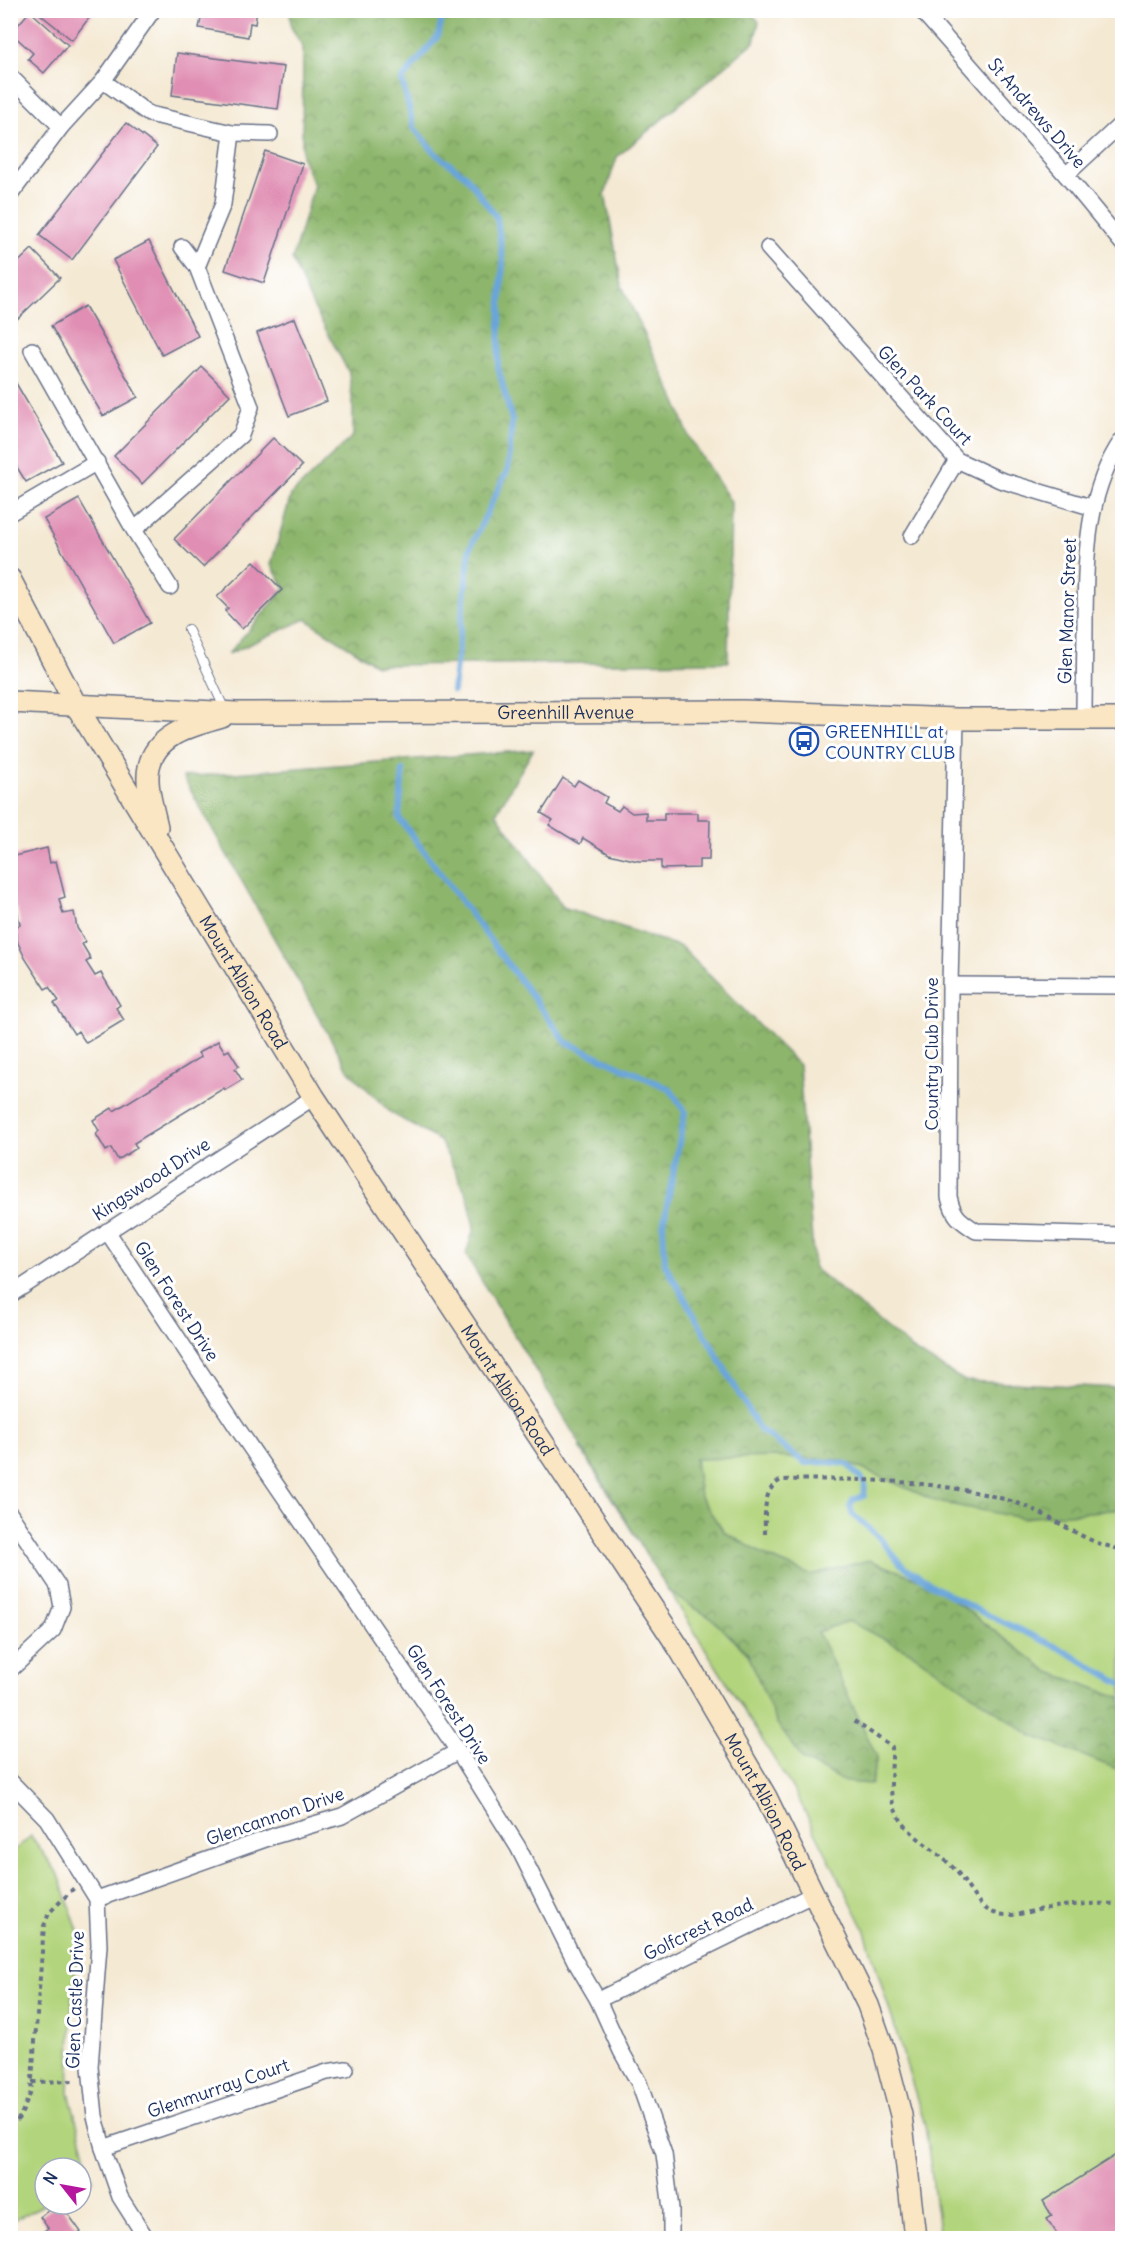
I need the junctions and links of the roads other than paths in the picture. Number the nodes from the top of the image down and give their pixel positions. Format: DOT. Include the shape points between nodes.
graph roads {
  1 [pos="153,10"];
  2 [pos="921,10"];
  3 [pos="10,76"];
  4 [pos="103,81"];
  5 [pos="1122,123"];
  6 [pos="61,127"];
  7 [pos="232,133"];
  8 [pos="270,134"];
  9 [pos="1066,176"];
  10 [pos="10,195"];
  11 [pos="1122,243"];
  12 [pos="182,247"];
  13 [pos="768,248"];
  14 [pos="197,267"];
  15 [pos="33,350"];
  16 [pos="1122,440"];
  17 [pos="957,460"];
  18 [pos="97,462"];
  19 [pos="1094,508"];
  20 [pos="10,513"];
  21 [pos="134,530"];
  22 [pos="912,536"];
  23 [pos="10,579"];
  24 [pos="170,587"];
  25 [pos="188,629"];
  26 [pos="10,702"];
  27 [pos="76,705"];
  28 [pos="231,712"];
  29 [pos="956,719"];
  30 [pos="1084,719"];
  31 [pos="1122,719"];
  32 [pos="159,839"];
  33 [pos="950,985"];
  34 [pos="1122,986"];
  35 [pos="314,1097"];
  36 [pos="107,1231"];
  37 [pos="1122,1235"];
  38 [pos="10,1295"];
  39 [pos="10,1514"];
  40 [pos="10,1670"];
  41 [pos="458,1751"];
  42 [pos="10,1780"];
  43 [pos="814,1894"];
  44 [pos="97,1899"];
  45 [pos="598,2000"];
  46 [pos="346,2069"];
  47 [pos="103,2148"];
  48 [pos="146,2238"];
  49 [pos="671,2238"];
  50 [pos="915,2238"];
  1 -- 4 [label="street"];
  2 -- 9 [label="street, St Andrews Drive"];
  3 -- 6 [label="street"];
  4 -- 6 [label="street"];
  4 -- 7 [label="street" via="149,114"];
  5 -- 9 [label="street"];
  6 -- 10 [label="street"];
  7 -- 8 [label="street"];
  7 -- 14 [label="street" via="223,204"];
  9 -- 11 [label="street, St Andrews Drive"];
  12 -- 14 [label="street"];
  13 -- 17 [label="street, Glen Park Court"];
  14 -- 21 [label="street" via="251,407 241,435"];
  15 -- 18 [label="street"];
  16 -- 19 [label="street, Glen Manor Street" via="1102,480"];
  17 -- 19 [label="street, Glen Park Court" via="1000,480"];
  17 -- 22 [label="street"];
  18 -- 20 [label="street"];
  18 -- 21 [label="street"];
  19 -- 30 [label="street, Glen Manor Street" via="1086,546"];
  21 -- 24 [label="street"];
  23 -- 27 [label="street, Mount Albion Road"];
  25 -- 28 [label="lane"];
  26 -- 27 [label="street, Greenhill Avenue"];
  27 -- 28 [label="street, Greenhill Avenue"];
  27 -- 32 [label="street, Mount Albion Road"];
  28 -- 29 [label="street, Greenhill Avenue" via="743,711"];
  28 -- 32 [label="street" via="166,738 153,755 149,787"];
  29 -- 30 [label="street, Greenhill Avenue"];
  29 -- 33 [label="street, Country Club Drive"];
  30 -- 31 [label="street, Greenhill Avenue"];
  32 -- 35 [label="street, Mount Albion Road"];
  33 -- 34 [label="street"];
  33 -- 37 [label="street, Country Club Drive" via="949,1197 959,1220 976,1231"];
  35 -- 36 [label="street, Kingswood Drive"];
  35 -- 43 [label="street, Mount Albion Road" via="679,1648 766,1797"];
  36 -- 38 [label="street, Kingswood Drive"];
  36 -- 41 [label="street, Glen Forest Drive"];
  39 -- 40 [label="street" via="58,1586 62,1607 53,1630"];
  41 -- 44 [label="street, Glencannon Drive" via="342,1816"];
  41 -- 45 [label="street, Glen Forest Drive" via="518,1847"];
  42 -- 44 [label="street, Glen Castle Drive" via="46,1818"];
  43 -- 45 [label="street, Golfcrest Road"];
  43 -- 50 [label="street, Mount Albion Road" via="868,2005 884,2050 901,2115"];
  44 -- 47 [label="street, Glen Castle Drive" via="99,1946 90,2067"];
  45 -- 49 [label="street, Glen Forest Drive" via="639,2083 664,2154"];
  46 -- 47 [label="street, Glenmurray Court" via="327,2072"];
  47 -- 48 [label="street, Glen Castle Drive" via="120,2197"];
}
